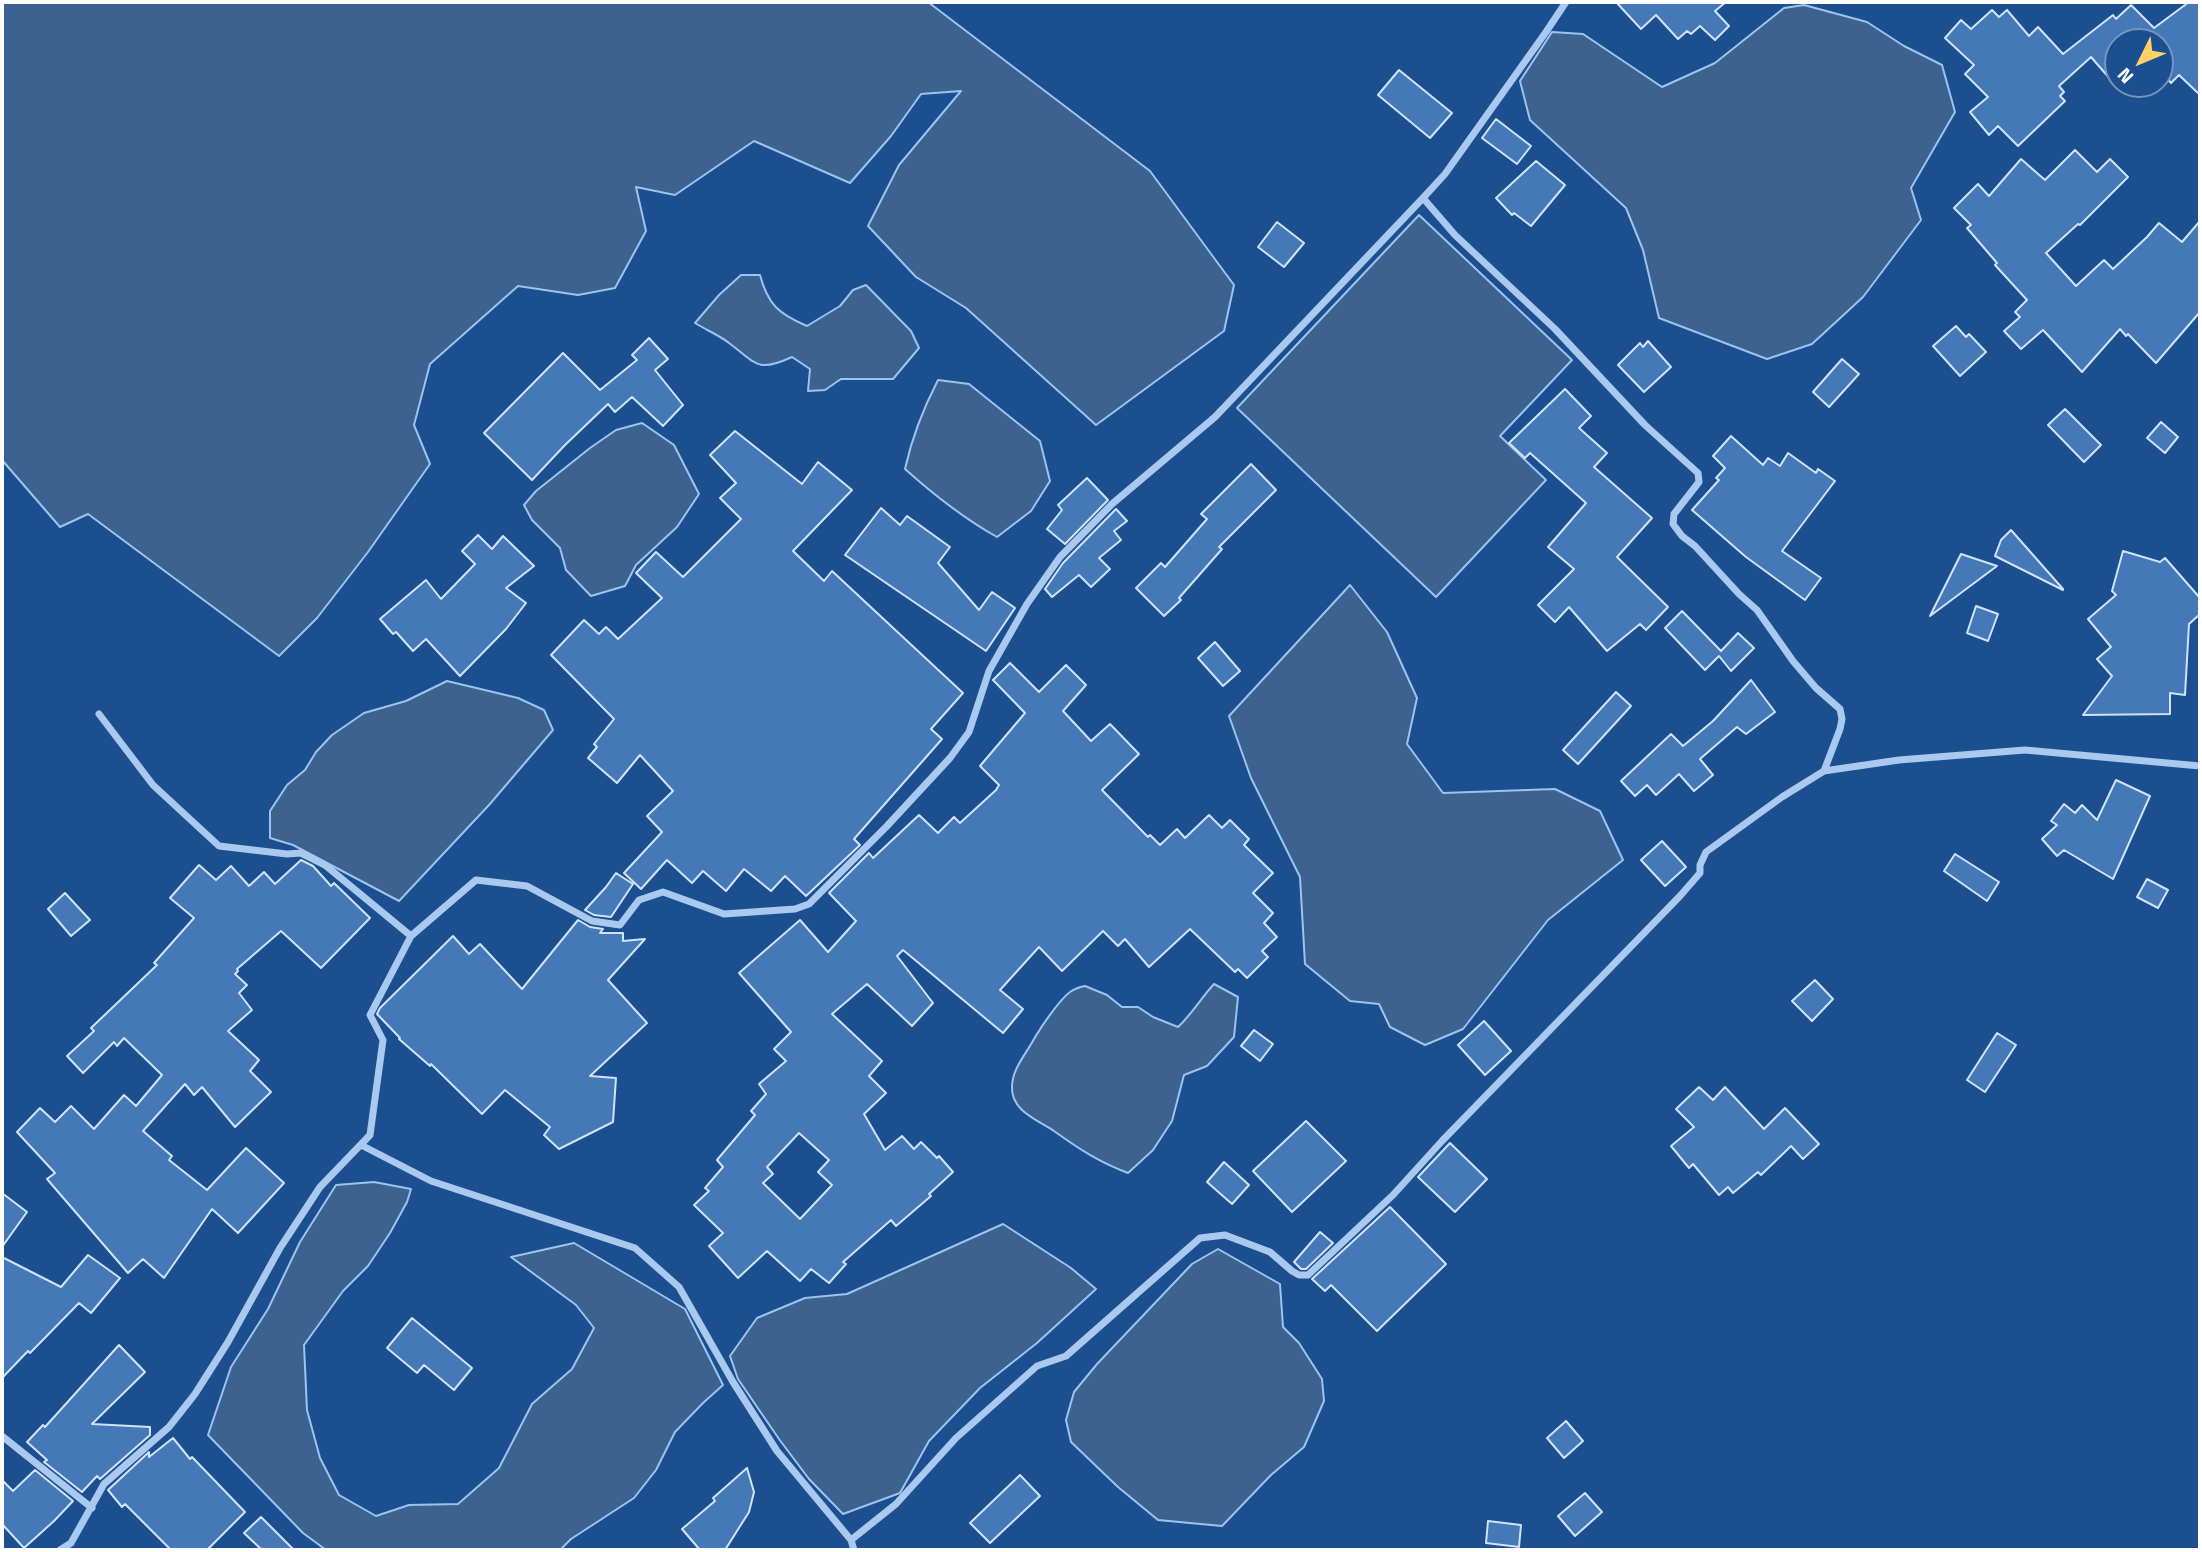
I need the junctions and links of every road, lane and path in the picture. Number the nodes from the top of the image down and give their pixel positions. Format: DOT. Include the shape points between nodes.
graph roads {
  1 [pos="1566,2"];
  2 [pos="1423,198"];
  3 [pos="99,714"];
  4 [pos="2200,766"];
  5 [pos="1824,771"];
  6 [pos="411,936"];
  7 [pos="361,1145"];
  8 [pos="2,1436"];
  9 [pos="92,1508"];
  10 [pos="851,1540"];
  11 [pos="60,1550"];
  12 [pos="854,1550"];
  1 -- 2 [label="street" via="1446,174"];
  2 -- 5 [label="street" via="1645,425 1698,472 1699,482 1674,514 1673,524 1757,610 1816,688 1840,709 1840,729"];
  2 -- 6 [label="street" via="1215,417 1112,504 1060,557 989,671 969,732 887,826 808,904 724,914 663,892 639,900 620,925 592,921 527,886 476,880"];
  3 -- 6 [label="street" via="153,785 219,846 301,853 325,865"];
  4 -- 5 [label="street" via="2025,750"];
  5 -- 10 [label="street" via="1706,852 1700,873 1680,896 1393,1195 1308,1275 1292,1271 1270,1252 1225,1235 1200,1238 1066,1356 1037,1366 956,1438 896,1504"];
  6 -- 7 [label="street" via="370,1015 383,1040 370,1135"];
  7 -- 9 [label="street" via="320,1187 195,1394 169,1427 104,1485"];
  7 -- 10 [label="street" via="431,1181 635,1248 679,1287 777,1451"];
  8 -- 9 [label="street"];
  9 -- 11 [label="street" via="71,1544"];
  10 -- 12 [label="street"];
}
